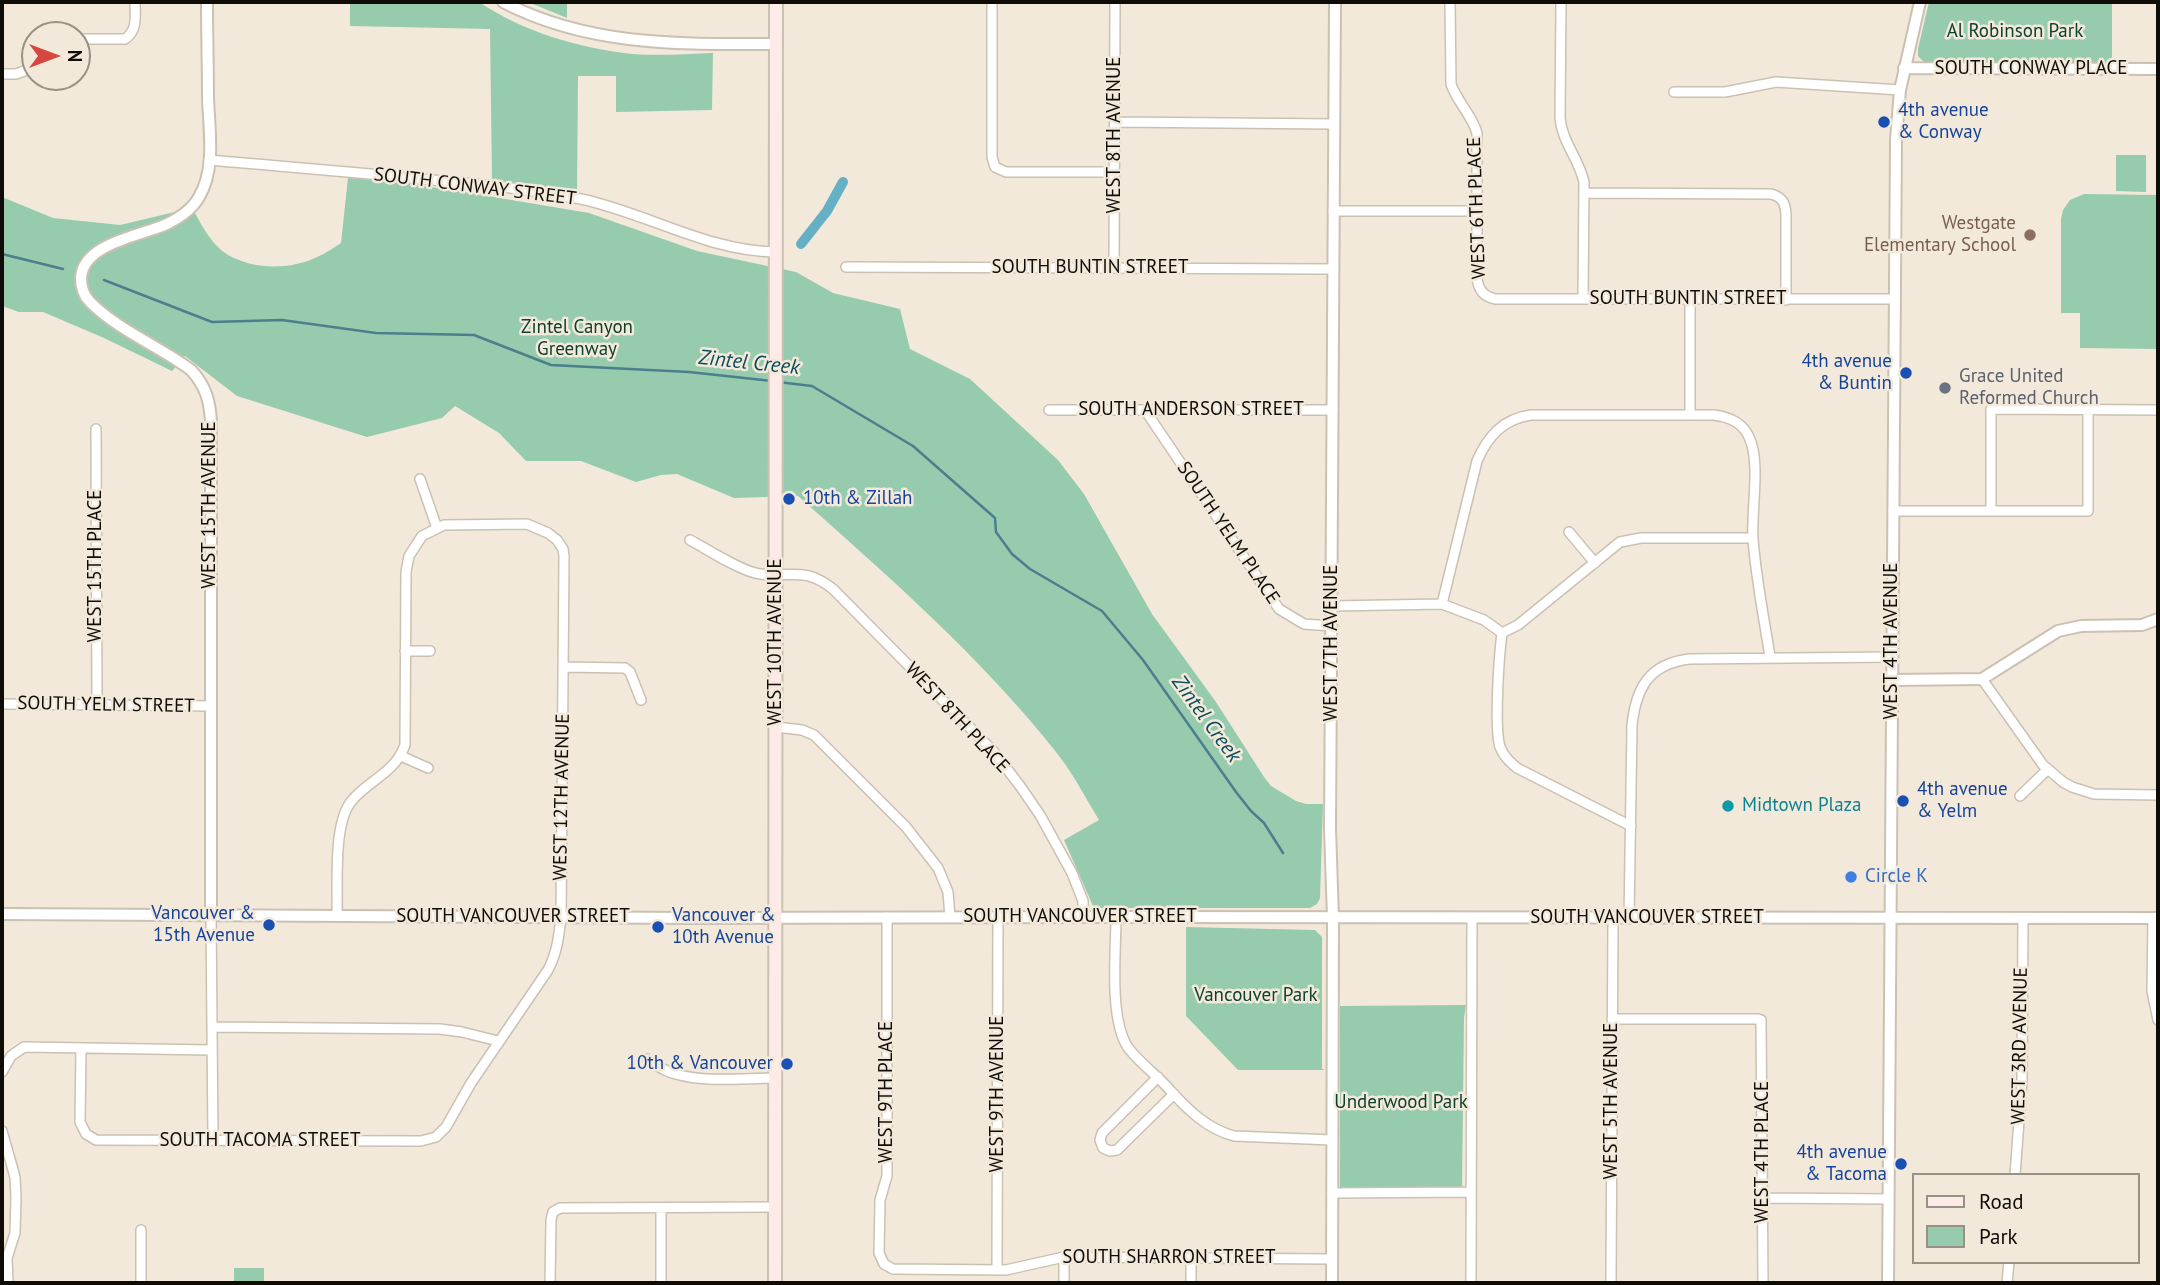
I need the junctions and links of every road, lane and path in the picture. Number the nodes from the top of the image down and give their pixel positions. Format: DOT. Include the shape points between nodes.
graph roads {
  1 [pos="135,2"];
  2 [pos="207,2"];
  3 [pos="503,2"];
  4 [pos="776,2"];
  5 [pos="992,2"];
  6 [pos="1115,2"];
  7 [pos="1335,2"];
  8 [pos="1450,2"];
  9 [pos="1560,2"];
  10 [pos="1920,2"];
  11 [pos="91,40"];
  12 [pos="776,44"];
  13 [pos="1904,68"];
  14 [pos="2158,69"];
  15 [pos="21,72"];
  16 [pos="2,74"];
  17 [pos="1900,90"];
  18 [pos="1674,92"];
  19 [pos="1115,122"];
  20 [pos="1334,124"];
  21 [pos="209,160"];
  22 [pos="1115,172"];
  23 [pos="1584,193"];
  24 [pos="1333,211"];
  25 [pos="1477,211"];
  26 [pos="775,252"];
  27 [pos="846,267"];
  28 [pos="1114,268"];
  29 [pos="1333,269"];
  30 [pos="1482,293"];
  31 [pos="1583,299"];
  32 [pos="1690,299"];
  33 [pos="1895,299"];
  34 [pos="1786,300"];
  35 [pos="1049,410"];
  36 [pos="1144,410"];
  37 [pos="1333,410"];
  38 [pos="2088,410"];
  39 [pos="2158,410"];
  40 [pos="1690,415"];
  41 [pos="96,429"];
  42 [pos="420,479"];
  43 [pos="1893,511"];
  44 [pos="1991,511"];
  45 [pos="437,528"];
  46 [pos="1569,533"];
  47 [pos="1753,538"];
  48 [pos="690,540"];
  49 [pos="1595,563"];
  50 [pos="776,574"];
  51 [pos="1442,604"];
  52 [pos="1332,606"];
  53 [pos="2158,620"];
  54 [pos="1332,626"];
  55 [pos="1502,633"];
  56 [pos="405,651"];
  57 [pos="430,651"];
  58 [pos="1770,657"];
  59 [pos="1892,657"];
  60 [pos="564,667"];
  61 [pos="1982,679"];
  62 [pos="1892,680"];
  63 [pos="642,700"];
  64 [pos="2,704"];
  65 [pos="97,704"];
  66 [pos="211,706"];
  67 [pos="776,727"];
  68 [pos="401,756"];
  69 [pos="428,768"];
  70 [pos="2048,770"];
  71 [pos="2158,795"];
  72 [pos="2020,796"];
  73 [pos="1631,826"];
  74 [pos="2,914"];
  75 [pos="211,915"];
  76 [pos="337,916"];
  77 [pos="1116,916"];
  78 [pos="561,917"];
  79 [pos="887,917"];
  80 [pos="950,917"];
  81 [pos="998,917"];
  82 [pos="1083,917"];
  83 [pos="775,918"];
  84 [pos="1333,918"];
  85 [pos="1472,918"];
  86 [pos="1613,918"];
  87 [pos="2023,918"];
  88 [pos="2156,918"];
  89 [pos="1629,919"];
  90 [pos="1891,919"];
  91 [pos="1612,1019"];
  92 [pos="2158,1020"];
  93 [pos="212,1027"];
  94 [pos="498,1041"];
  95 [pos="80,1048"];
  96 [pos="212,1050"];
  97 [pos="647,1059"];
  98 [pos="4,1068"];
  99 [pos="1158,1077"];
  100 [pos="775,1078"];
  101 [pos="1174,1094"];
  102 [pos="2,1131"];
  103 [pos="436,1138"];
  104 [pos="213,1140"];
  105 [pos="1332,1140"];
  106 [pos="2015,1173"];
  107 [pos="1471,1192"];
  108 [pos="1332,1193"];
  109 [pos="1763,1198"];
  110 [pos="1889,1199"];
  111 [pos="775,1207"];
  112 [pos="661,1208"];
  113 [pos="141,1230"];
  114 [pos="1064,1257"];
  115 [pos="5,1258"];
  116 [pos="1191,1258"];
  117 [pos="1332,1259"];
  118 [pos="884,1264"];
  119 [pos="2009,1264"];
  120 [pos="997,1270"];
  121 [pos="8,1283"];
  122 [pos="141,1283"];
  123 [pos="551,1283"];
  124 [pos="661,1283"];
  125 [pos="775,1283"];
  126 [pos="1064,1283"];
  127 [pos="1191,1283"];
  128 [pos="1332,1283"];
  129 [pos="1471,1283"];
  130 [pos="1611,1283"];
  131 [pos="1763,1283"];
  132 [pos="1888,1283"];
  133 [pos="2007,1283"];
  1 -- 11 [label="street" via="130,36 120,41"];
  2 -- 21 [label="street, WEST 15TH AVENUE"];
  3 -- 12 [label="street" via="551,23 611,38"];
  4 -- 12 [label="main road, WEST 10TH AVENUE"];
  5 -- 22 [label="street" via="995,167 1006,172"];
  6 -- 19 [label="street, WEST 8TH AVENUE"];
  7 -- 20 [label="street, WEST 7TH AVENUE"];
  8 -- 25 [label="street, WEST 6TH PLACE" via="1451,84 1477,133"];
  9 -- 23 [label="street" via="1561,127 1582,173"];
  10 -- 13 [label="street, WEST 4TH AVENUE"];
  12 -- 26 [label="main road, WEST 10TH AVENUE"];
  13 -- 14 [label="street, SOUTH CONWAY PLACE"];
  13 -- 17 [label="street, WEST 4TH AVENUE"];
  15 -- 16 [label="street"];
  17 -- 18 [label="street" via="1776,82 1725,92"];
  17 -- 33 [label="street, WEST 4TH AVENUE"];
  19 -- 20 [label="street"];
  19 -- 22 [label="street, WEST 8TH AVENUE"];
  20 -- 24 [label="street, WEST 7TH AVENUE"];
  21 -- 26 [label="street, SOUTH CONWAY STREET" via="544,193 615,208 723,246"];
  21 -- 66 [label="street, WEST 15TH AVENUE" via="204,187 185,213 100,250 87,261 81,275 88,301 191,370 208,399"];
  22 -- 28 [label="street, WEST 8TH AVENUE"];
  23 -- 31 [label="street"];
  23 -- 34 [label="street" via="1770,194 1783,200"];
  24 -- 25 [label="street"];
  24 -- 29 [label="street, WEST 7TH AVENUE"];
  25 -- 30 [label="street, WEST 6TH PLACE" via="1477,279"];
  26 -- 50 [label="main road, WEST 10TH AVENUE"];
  27 -- 28 [label="street, SOUTH BUNTIN STREET"];
  28 -- 29 [label="street, SOUTH BUNTIN STREET"];
  29 -- 37 [label="street, WEST 7TH AVENUE"];
  30 -- 31 [label="street, SOUTH BUNTIN STREET" via="1495,299"];
  31 -- 32 [label="street, SOUTH BUNTIN STREET"];
  32 -- 34 [label="street, SOUTH BUNTIN STREET"];
  32 -- 40 [label="street"];
  33 -- 34 [label="street, SOUTH BUNTIN STREET"];
  33 -- 43 [label="street, WEST 4TH AVENUE"];
  35 -- 36 [label="street, SOUTH ANDERSON STREET"];
  36 -- 37 [label="street, SOUTH ANDERSON STREET"];
  36 -- 54 [label="street, SOUTH YELM PLACE" via="1279,609 1304,624"];
  37 -- 52 [label="street, WEST 7TH AVENUE"];
  38 -- 39 [label="street"];
  38 -- 44 [label="street" via="2088,511"];
  38 -- 44 [label="street" via="1991,409"];
  40 -- 47 [label="street" via="1725,417 1745,430 1754,460"];
  40 -- 51 [label="street" via="1531,415 1495,431 1477,461"];
  41 -- 65 [label="street, WEST 15TH PLACE"];
  42 -- 45 [label="street"];
  43 -- 44 [label="street"];
  43 -- 59 [label="street, WEST 4TH AVENUE"];
  45 -- 56 [label="street" via="422,536 409,556"];
  45 -- 60 [label="street, WEST 12TH AVENUE" via="527,524 548,533 563,549"];
  46 -- 49 [label="street"];
  47 -- 49 [label="street" via="1629,540"];
  47 -- 58 [label="street"];
  48 -- 50 [label="street, WEST 8TH PLACE" via="747,571"];
  49 -- 55 [label="street"];
  50 -- 67 [label="main road, WEST 10TH AVENUE"];
  50 -- 82 [label="street, WEST 8TH PLACE" via="811,575 833,589 994,752 1055,840 1082,895"];
  51 -- 52 [label="street"];
  51 -- 55 [label="street" via="1484,620"];
  52 -- 54 [label="street, WEST 7TH AVENUE"];
  53 -- 61 [label="street" via="2058,631"];
  54 -- 84 [label="street, WEST 7TH AVENUE"];
  55 -- 73 [label="street" via="1498,738 1506,759"];
  56 -- 57 [label="street"];
  56 -- 68 [label="street" via="407,731"];
  58 -- 59 [label="street"];
  58 -- 73 [label="street" via="1679,660 1644,682 1634,703 1632,725"];
  59 -- 62 [label="street, WEST 4TH AVENUE"];
  60 -- 63 [label="street" via="625,668"];
  60 -- 78 [label="street, WEST 12TH AVENUE"];
  61 -- 62 [label="street"];
  61 -- 70 [label="street"];
  62 -- 90 [label="street, WEST 4TH AVENUE"];
  64 -- 65 [label="street, SOUTH YELM STREET"];
  65 -- 66 [label="street, SOUTH YELM STREET"];
  66 -- 75 [label="street, WEST 15TH AVENUE"];
  67 -- 80 [label="street" via="814,735 906,827 945,881"];
  67 -- 83 [label="main road, WEST 10TH AVENUE"];
  68 -- 69 [label="street"];
  68 -- 76 [label="street" via="349,804 344,815 339,835"];
  70 -- 71 [label="street" via="2085,792"];
  70 -- 72 [label="street"];
  73 -- 89 [label="street"];
  74 -- 75 [label="street, SOUTH VANCOUVER STREET"];
  75 -- 76 [label="street, SOUTH VANCOUVER STREET"];
  75 -- 93 [label="street, WEST 15TH AVENUE"];
  76 -- 78 [label="street, SOUTH VANCOUVER STREET"];
  77 -- 82 [label="street, SOUTH VANCOUVER STREET"];
  77 -- 84 [label="street, SOUTH VANCOUVER STREET"];
  77 -- 99 [label="street" via="1115,1001 1120,1028 1128,1047"];
  78 -- 83 [label="street, SOUTH VANCOUVER STREET"];
  78 -- 94 [label="street, WEST 12TH AVENUE" via="552,963"];
  79 -- 80 [label="street, SOUTH VANCOUVER STREET"];
  79 -- 83 [label="street, SOUTH VANCOUVER STREET"];
  79 -- 118 [label="street, WEST 9TH PLACE" via="887,1176 880,1200 879,1253"];
  80 -- 81 [label="street, SOUTH VANCOUVER STREET"];
  81 -- 82 [label="street, SOUTH VANCOUVER STREET"];
  81 -- 120 [label="street, WEST 9TH AVENUE"];
  83 -- 100 [label="main road, WEST 10TH AVENUE"];
  84 -- 85 [label="street, SOUTH VANCOUVER STREET"];
  84 -- 105 [label="street, WEST 7TH AVENUE"];
  85 -- 86 [label="street, SOUTH VANCOUVER STREET"];
  85 -- 107 [label="street"];
  86 -- 89 [label="street, SOUTH VANCOUVER STREET"];
  86 -- 91 [label="street, WEST 5TH AVENUE"];
  87 -- 88 [label="street, SOUTH VANCOUVER STREET"];
  87 -- 90 [label="street, SOUTH VANCOUVER STREET"];
  87 -- 106 [label="street, WEST 3RD AVENUE" via="2022,1080"];
  88 -- 92 [label="street" via="2151,978"];
  89 -- 90 [label="street, SOUTH VANCOUVER STREET"];
  90 -- 110 [label="street, WEST 4TH AVENUE"];
  91 -- 109 [label="street, WEST 4TH PLACE" via="1761,1020"];
  91 -- 130 [label="street, WEST 5TH AVENUE"];
  93 -- 94 [label="street" via="452,1030"];
  93 -- 96 [label="street, WEST 15TH AVENUE"];
  94 -- 103 [label="street, WEST 12TH AVENUE"];
  95 -- 96 [label="street"];
  95 -- 98 [label="street" via="24,1047"];
  95 -- 104 [label="street, SOUTH TACOMA STREET" via="80,1122 91,1138"];
  96 -- 104 [label="street, WEST 15TH AVENUE"];
  97 -- 100 [label="street" via="676,1074"];
  99 -- 101 [label="street"];
  99 -- 101 [label="street" via="1102,1133 1103,1148 1117,1150"];
  100 -- 111 [label="main road, WEST 10TH AVENUE"];
  101 -- 105 [label="street" via="1221,1133"];
  102 -- 115 [label="street" via="16,1197 15,1233"];
  103 -- 104 [label="street, SOUTH TACOMA STREET"];
  105 -- 108 [label="street, WEST 7TH AVENUE"];
  107 -- 108 [label="street"];
  107 -- 129 [label="street"];
  108 -- 117 [label="street, WEST 7TH AVENUE"];
  109 -- 110 [label="street"];
  109 -- 131 [label="street, WEST 4TH PLACE"];
  110 -- 132 [label="street, WEST 4TH AVENUE"];
  111 -- 112 [label="street"];
  111 -- 125 [label="main road, WEST 10TH AVENUE"];
  112 -- 123 [label="street" via="560,1208 553,1212"];
  112 -- 124 [label="street"];
  113 -- 122 [label="street"];
  114 -- 116 [label="street, SOUTH SHARRON STREET"];
  114 -- 120 [label="street, SOUTH SHARRON STREET"];
  114 -- 126 [label="street"];
  115 -- 121 [label="street"];
  116 -- 117 [label="street, SOUTH SHARRON STREET"];
  116 -- 127 [label="street"];
  117 -- 128 [label="street, WEST 7TH AVENUE"];
  118 -- 120 [label="street, SOUTH SHARRON STREET" via="893,1269"];
  119 -- 133 [label="street"];
}
